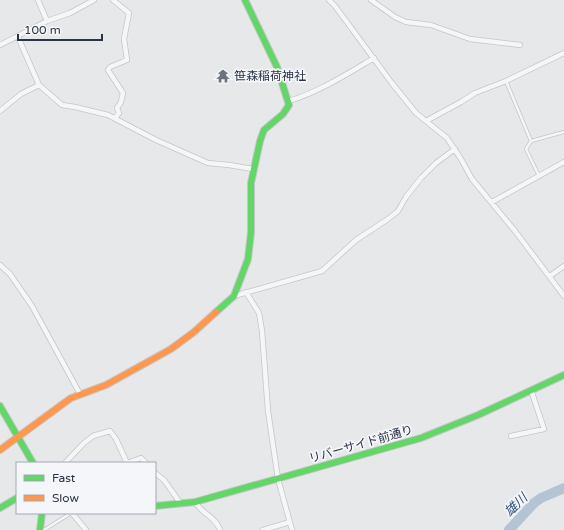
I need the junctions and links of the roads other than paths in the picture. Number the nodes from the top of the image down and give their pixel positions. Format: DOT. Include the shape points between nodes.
graph roads {
  1 [pos="38,0"];
  2 [pos="94,0"];
  3 [pos="113,0"];
  4 [pos="245,0"];
  5 [pos="329,0"];
  6 [pos="371,0"];
  7 [pos="47,21"];
  8 [pos="18,37"];
  9 [pos="0,45"];
  10 [pos="520,45"];
  11 [pos="564,53"];
  12 [pos="374,58"];
  13 [pos="506,81"];
  14 [pos="39,85"];
  15 [pos="289,101"];
  16 [pos="0,111"];
  17 [pos="115,118"];
  18 [pos="426,121"];
  19 [pos="564,132"];
  20 [pos="531,141"];
  21 [pos="455,149"];
  22 [pos="564,162"];
  23 [pos="253,169"];
  24 [pos="539,176"];
  25 [pos="492,202"];
  26 [pos="0,265"];
  27 [pos="564,266"];
  28 [pos="550,276"];
  29 [pos="246,292"];
  30 [pos="234,296"];
  31 [pos="564,296"];
  32 [pos="564,375"];
  33 [pos="531,390"];
  34 [pos="80,394"];
  35 [pos="0,406"];
  36 [pos="18,436"];
  37 [pos="511,436"];
  38 [pos="0,450"];
  39 [pos="32,462"];
  40 [pos="66,462"];
  41 [pos="127,462"];
  42 [pos="130,462"];
  43 [pos="145,462"];
  44 [pos="156,474"];
  45 [pos="278,479"];
  46 [pos="16,499"];
  47 [pos="195,502"];
  48 [pos="182,504"];
  49 [pos="156,506"];
  50 [pos="0,508"];
  51 [pos="42,514"];
  52 [pos="70,514"];
  53 [pos="73,514"];
  54 [pos="290,522"];
  55 [pos="40,530"];
  56 [pos="86,530"];
  57 [pos="220,530"];
  58 [pos="264,530"];
  59 [pos="292,530"];
  1 -- 7 [label="street"];
  2 -- 7 [label="street" via="70,13"];
  3 -- 17 [label="street" via="129,12 124,39 127,60 108,70 123,93 117,108 119,113"];
  4 -- 15 [label="main road" via="277,67"];
  5 -- 12 [label="street"];
  6 -- 10 [label="street" via="406,22 432,25 470,39"];
  7 -- 8 [label="street"];
  8 -- 9 [label="street"];
  8 -- 14 [label="street"];
  11 -- 13 [label="street"];
  12 -- 15 [label="street" via="304,96"];
  12 -- 18 [label="street" via="411,107"];
  13 -- 18 [label="street" via="475,93"];
  13 -- 20 [label="lane"];
  14 -- 16 [label="street" via="21,94"];
  14 -- 17 [label="street" via="62,105"];
  15 -- 23 [label="main road" via="287,109 264,130"];
  17 -- 23 [label="street" via="208,163"];
  18 -- 21 [label="street" via="447,138"];
  19 -- 20 [label="lane"];
  20 -- 24 [label="lane" via="526,149"];
  21 -- 25 [label="street" via="472,179"];
  21 -- 29 [label="street" via="421,178 398,211 356,240 322,271"];
  22 -- 24 [label="street"];
  23 -- 30 [label="main road" via="248,259"];
  24 -- 25 [label="street"];
  25 -- 28 [label="street"];
  26 -- 34 [label="street" via="10,274 32,306"];
  27 -- 28 [label="street"];
  28 -- 31 [label="street"];
  29 -- 30 [label="street"];
  29 -- 45 [label="street" via="259,313 268,411"];
  30 -- 34 [label="main road" via="171,349 106,385"];
  32 -- 33 [label="main road, リバーサイド前通り"];
  33 -- 37 [label="street" via="544,429"];
  33 -- 45 [label="main road, リバーサイド前通り" via="421,438"];
  34 -- 36 [label="main road"];
  35 -- 36 [label="main road"];
  36 -- 38 [label="main road"];
  36 -- 39 [label="main road"];
  40 -- 41 [label="street" via="93,436 110,431"];
  42 -- 43 [label="street" via="142,458"];
  44 -- 48 [label="street" via="164,480"];
  45 -- 47 [label="main road, リバーサイド前通り"];
  45 -- 54 [label="street"];
  46 -- 50 [label="main road"];
  47 -- 48 [label="main road, リバーサイド前通り"];
  47 -- 57 [label="street" via="214,520"];
  48 -- 49 [label="main road, リバーサイド前通り"];
  51 -- 55 [label="main road"];
  52 -- 55 [label="lane"];
  53 -- 56 [label="street"];
  54 -- 58 [label="street"];
  54 -- 59 [label="street"];
}
